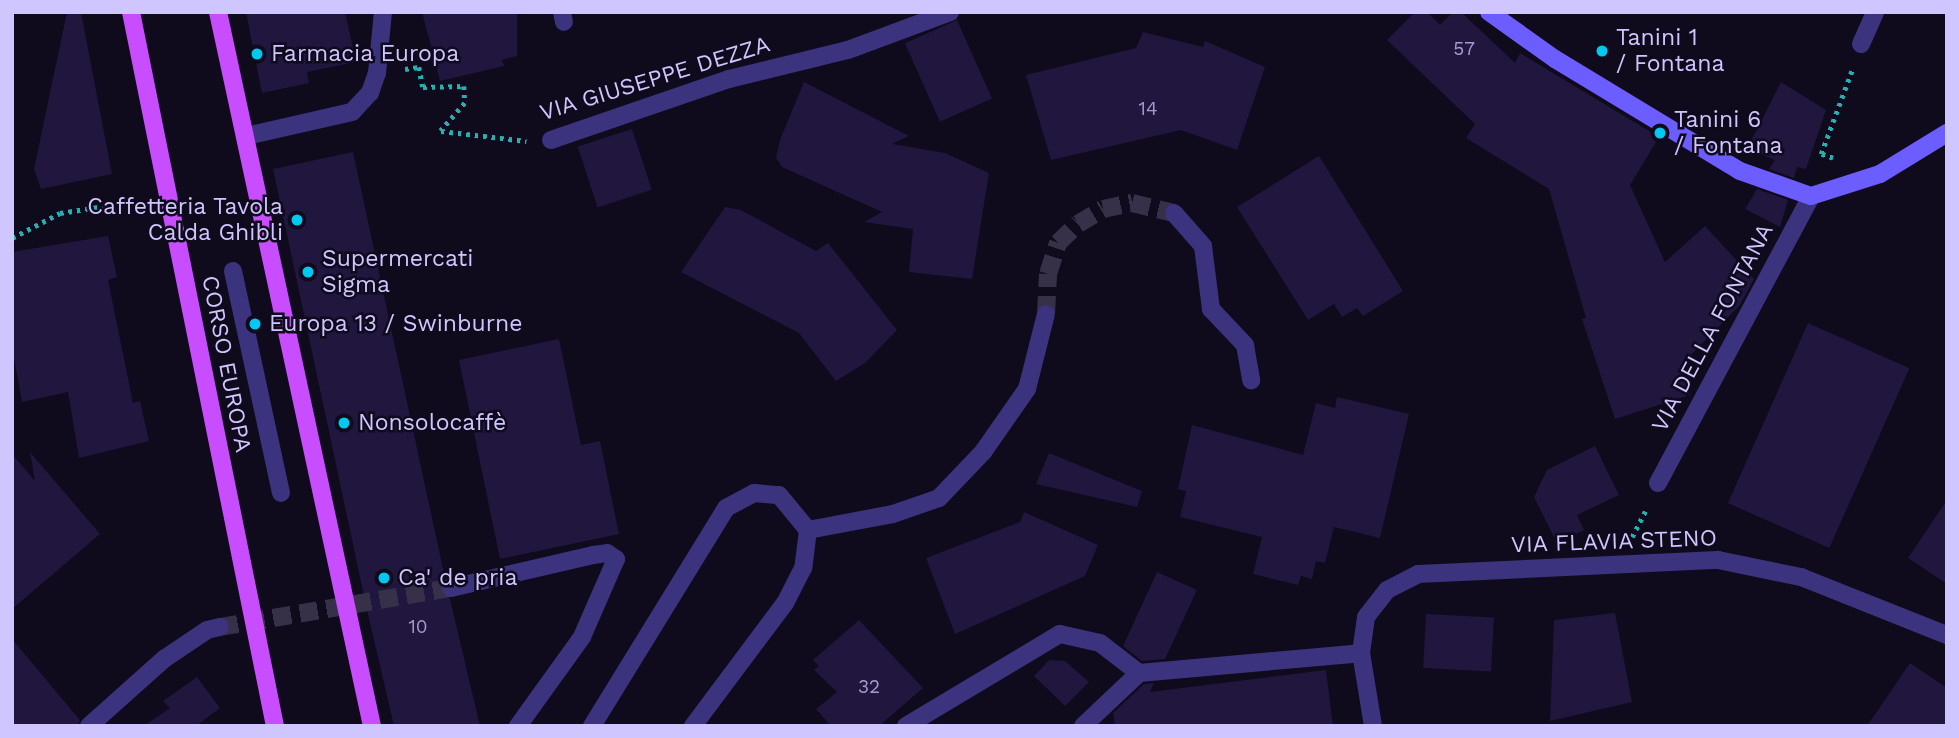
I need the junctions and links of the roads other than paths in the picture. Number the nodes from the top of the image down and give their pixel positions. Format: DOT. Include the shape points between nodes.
graph roads {
  1 [pos="131,12"];
  2 [pos="218,12"];
  3 [pos="383,12"];
  4 [pos="950,12"];
  5 [pos="1489,12"];
  6 [pos="1875,12"];
  7 [pos="1861,44"];
  8 [pos="1947,133"];
  9 [pos="246,136"];
  10 [pos="551,140"];
  11 [pos="1811,196"];
  12 [pos="1174,213"];
  13 [pos="233,271"];
  14 [pos="1046,314"];
  15 [pos="1251,380"];
  16 [pos="1658,483"];
  17 [pos="281,493"];
  18 [pos="808,530"];
  19 [pos="451,588"];
  20 [pos="213,628"];
  21 [pos="1947,635"];
  22 [pos="1361,653"];
  23 [pos="1139,673"];
  24 [pos="89,726"];
  25 [pos="275,726"];
  26 [pos="372,726"];
  27 [pos="518,726"];
  28 [pos="592,726"];
  29 [pos="693,726"];
  30 [pos="905,726"];
  31 [pos="1083,726"];
  32 [pos="1373,726"];
  1 -- 25 [label="main road, CORSO EUROPA"];
  2 -- 9 [label="main road"];
  3 -- 9 [label="street" via="377,73 370,93 352,111"];
  4 -- 10 [label="street, VIA GIUSEPPE DEZZA" via="848,50 729,79"];
  5 -- 11 [label="main road" via="1555,59 1740,171"];
  6 -- 7 [label="street"];
  8 -- 11 [label="main road" via="1880,174"];
  9 -- 26 [label="main road"];
  11 -- 16 [label="street, VIA DELLA FONTANA"];
  12 -- 15 [label="street" via="1203,246 1211,309 1245,345"];
  13 -- 17 [label="street"];
  14 -- 18 [label="street" via="1027,389 984,452 939,498 893,514"];
  18 -- 28 [label="street" via="779,495 754,494 726,508"];
  18 -- 29 [label="street" via="803,568 785,603"];
  19 -- 27 [label="street" via="593,555 607,553 616,559 582,637"];
  20 -- 24 [label="street" via="125,690"];
  21 -- 22 [label="street, VIA FLAVIA STENO" via="1801,577 1717,561 1418,574 1376,602 1366,617"];
  22 -- 23 [label="street"];
  22 -- 32 [label="street, VIA FLAVIA STENO"];
  23 -- 30 [label="street" via="1100,643 1060,634"];
  23 -- 31 [label="street"];
}
